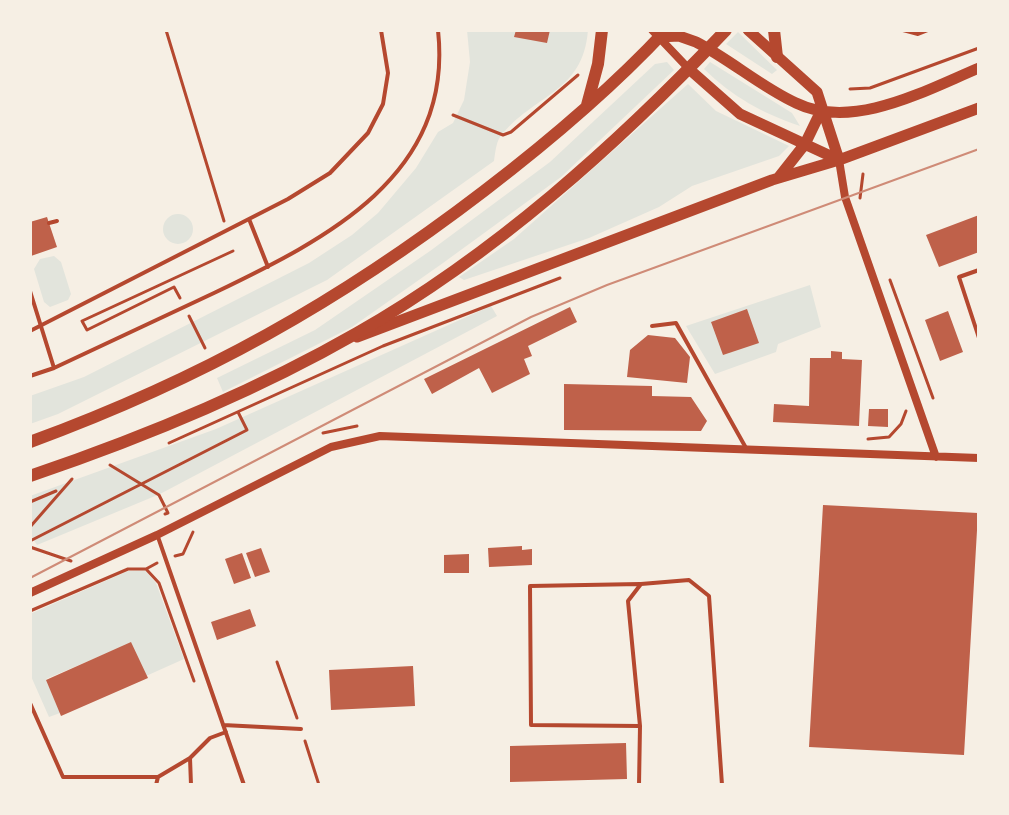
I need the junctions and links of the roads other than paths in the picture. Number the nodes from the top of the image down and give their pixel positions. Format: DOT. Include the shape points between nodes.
graph roads {
  1 [pos="381,30"];
  2 [pos="438,30"];
  3 [pos="602,30"];
  4 [pos="726,30"];
  5 [pos="748,30"];
  6 [pos="774,30"];
  7 [pos="903,30"];
  8 [pos="928,30"];
  9 [pos="659,32"];
  10 [pos="709,48"];
  11 [pos="777,57"];
  12 [pos="979,68"];
  13 [pos="689,69"];
  14 [pos="586,106"];
  15 [pos="979,108"];
  16 [pos="821,111"];
  17 [pos="805,144"];
  18 [pos="839,160"];
  19 [pos="778,178"];
  20 [pos="249,219"];
  21 [pos="57,221"];
  22 [pos="49,223"];
  23 [pos="268,267"];
  24 [pos="979,270"];
  25 [pos="30,291"];
  26 [pos="40,325"];
  27 [pos="652,326"];
  28 [pos="30,331"];
  29 [pos="979,338"];
  30 [pos="319,354"];
  31 [pos="54,368"];
  32 [pos="30,376"];
  33 [pos="30,442"];
  34 [pos="748,450"];
  35 [pos="936,457"];
  36 [pos="979,458"];
  37 [pos="30,476"];
  38 [pos="157,535"];
  39 [pos="641,584"];
  40 [pos="30,593"];
  41 [pos="30,703"];
  42 [pos="223,725"];
  43 [pos="640,726"];
  44 [pos="301,729"];
  45 [pos="226,732"];
  46 [pos="190,758"];
  47 [pos="158,777"];
  48 [pos="156,785"];
  49 [pos="191,785"];
  50 [pos="244,785"];
  51 [pos="639,785"];
  52 [pos="722,785"];
  1 -- 20 [label="lane" via="388,73 383,104 368,133 330,173"];
  2 -- 23 [label="lane" via="439,74 432,110 391,180 348,221"];
  3 -- 14 [label="main road"];
  4 -- 10 [label="main road"];
  5 -- 11 [label="main road"];
  6 -- 11 [label="main road"];
  7 -- 8 [label="lane"];
  9 -- 10 [label="main road"];
  9 -- 13 [label="street"];
  9 -- 14 [label="main road"];
  10 -- 13 [label="main road"];
  10 -- 16 [label="main road" via="794,103"];
  11 -- 16 [label="main road" via="817,92"];
  12 -- 16 [label="main road" via="874,108"];
  13 -- 17 [label="main road" via="740,114"];
  13 -- 30 [label="main road" via="616,140 516,223 397,308"];
  14 -- 33 [label="main road" via="446,221 336,298 150,396"];
  15 -- 18 [label="main road"];
  16 -- 17 [label="main road"];
  16 -- 18 [label="main road"];
  17 -- 18 [label="main road"];
  17 -- 19 [label="main road"];
  18 -- 19 [label="main road"];
  18 -- 35 [label="street" via="845,197"];
  19 -- 30 [label="main road"];
  20 -- 23 [label="lane"];
  20 -- 26 [label="lane"];
  21 -- 22 [label="lane"];
  23 -- 31 [label="lane"];
  24 -- 29 [label="lane" via="959,277"];
  25 -- 26 [label="lane"];
  26 -- 28 [label="lane"];
  26 -- 31 [label="lane"];
  27 -- 34 [label="lane" via="676,323"];
  30 -- 37 [label="main road" via="176,421"];
  31 -- 32 [label="lane"];
  34 -- 35 [label="street"];
  34 -- 38 [label="street" via="380,436 331,447"];
  35 -- 36 [label="street"];
  38 -- 40 [label="street"];
  38 -- 42 [label="lane"];
  39 -- 43 [label="lane" via="628,601"];
  39 -- 43 [label="lane" via="530,586 531,725"];
  39 -- 52 [label="lane" via="689,580 709,596"];
  41 -- 47 [label="lane" via="63,777"];
  42 -- 44 [label="lane"];
  42 -- 45 [label="lane"];
  43 -- 51 [label="lane"];
  45 -- 46 [label="lane" via="210,738"];
  45 -- 50 [label="lane"];
  46 -- 47 [label="lane"];
  46 -- 49 [label="lane"];
  47 -- 48 [label="lane"];
}
